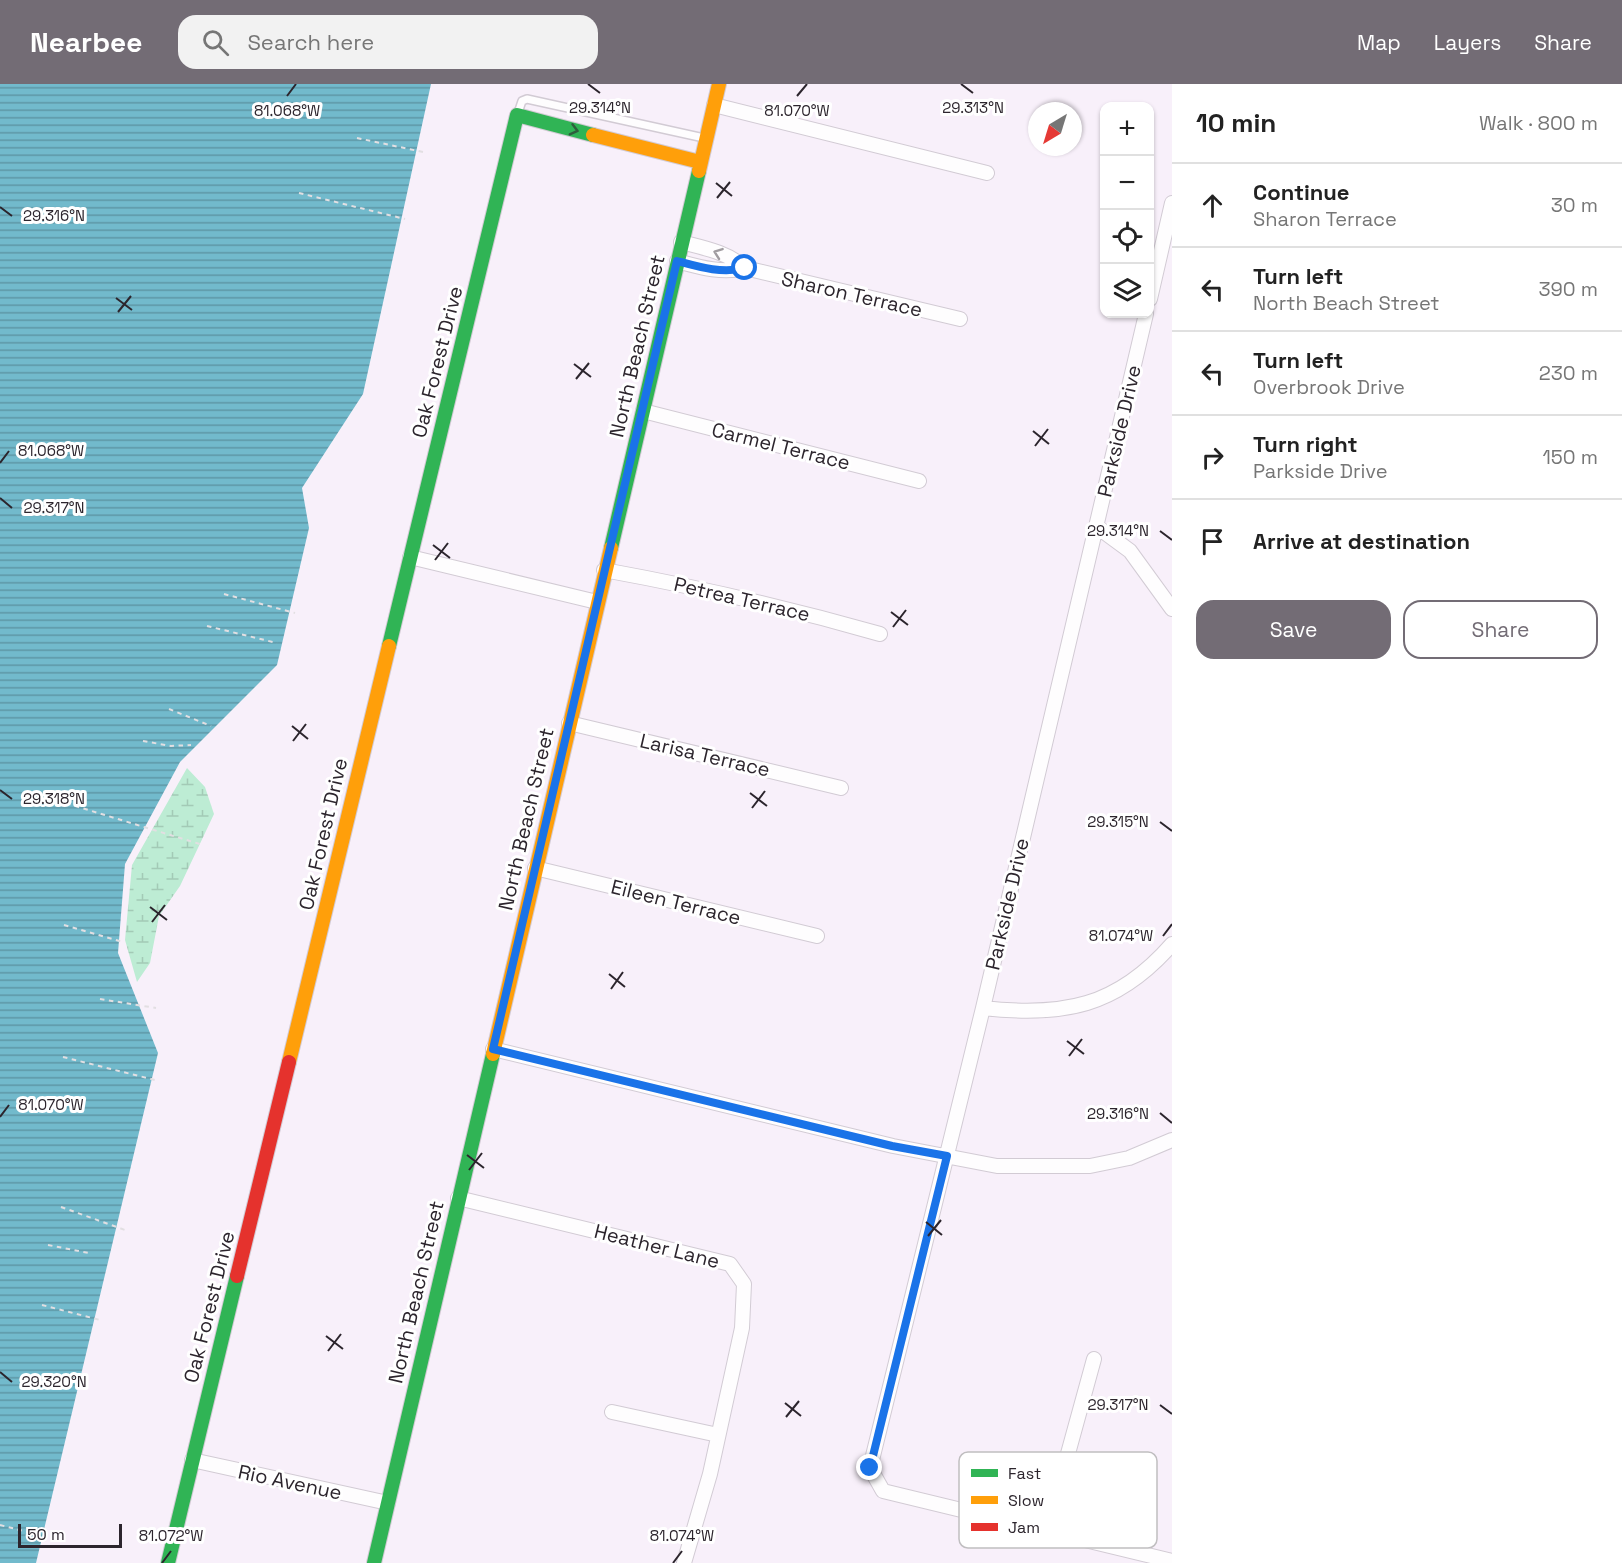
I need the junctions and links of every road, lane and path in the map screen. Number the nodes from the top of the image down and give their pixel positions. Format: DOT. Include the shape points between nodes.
graph roads {
  1 [pos="719,84"];
  2 [pos="714,105"];
  3 [pos="517,115"];
  4 [pos="357,138"];
  5 [pos="706,139"];
  6 [pos="423,152"];
  7 [pos="700,162"];
  8 [pos="987,173"];
  9 [pos="298,193"];
  10 [pos="1172,203"];
  11 [pos="405,219"];
  12 [pos="681,242"];
  13 [pos="677,261"];
  14 [pos="745,268"];
  15 [pos="1154,278"];
  16 [pos="1145,318"];
  17 [pos="960,319"];
  18 [pos="643,411"];
  19 [pos="919,481"];
  20 [pos="1096,526"];
  21 [pos="410,557"];
  22 [pos="604,570"];
  23 [pos="224,594"];
  24 [pos="597,602"];
  25 [pos="1172,609"];
  26 [pos="295,613"];
  27 [pos="207,626"];
  28 [pos="879,634"];
  29 [pos="277,643"];
  30 [pos="169,709"];
  31 [pos="569,723"];
  32 [pos="211,726"];
  33 [pos="142,741"];
  34 [pos="191,745"];
  35 [pos="841,788"];
  36 [pos="48,798"];
  37 [pos="203,845"];
  38 [pos="535,868"];
  39 [pos="64,925"];
  40 [pos="817,936"];
  41 [pos="123,942"];
  42 [pos="1172,944"];
  43 [pos="100,999"];
  44 [pos="156,1008"];
  45 [pos="983,1008"];
  46 [pos="493,1049"];
  47 [pos="63,1057"];
  48 [pos="155,1080"];
  49 [pos="1172,1140"];
  50 [pos="947,1156"];
  51 [pos="458,1198"];
  52 [pos="61,1207"];
  53 [pos="125,1230"];
  54 [pos="48,1245"];
  55 [pos="90,1253"];
  56 [pos="42,1305"];
  57 [pos="100,1320"];
  58 [pos="1094,1359"];
  59 [pos="612,1412"];
  60 [pos="718,1435"];
  61 [pos="1068,1452"];
  62 [pos="192,1460"];
  63 [pos="388,1503"];
  64 [pos="959,1509"];
  65 [pos="0,1525"];
  66 [pos="47,1537"];
  67 [pos="1120,1548"];
  68 [pos="1172,1561"];
  69 [pos="168,1563"];
  70 [pos="374,1563"];
  71 [pos="684,1563"];
  1 -- 2 [label="street, North Beach Street"];
  2 -- 5 [label="street, North Beach Street"];
  2 -- 8 [label="street"];
  3 -- 5 [label="lane" via="522,101 527,99"];
  3 -- 7 [label="street, one-way"];
  3 -- 21 [label="street, Oak Forest Drive"];
  4 -- 6 [label="path"];
  5 -- 7 [label="street, North Beach Street"];
  7 -- 12 [label="street, North Beach Street"];
  9 -- 11 [label="path"];
  10 -- 15 [label="street"];
  12 -- 13 [label="street, North Beach Street"];
  14 -- 12 [label="street, Sharon Terrace, one-way" via="716,251"];
  13 -- 14 [label="street, Sharon Terrace" via="712,270"];
  13 -- 18 [label="street, North Beach Street"];
  14 -- 17 [label="street, Sharon Terrace"];
  16 -- 20 [label="street, Parkside Drive"];
  18 -- 19 [label="street, Carmel Terrace"];
  18 -- 22 [label="street, North Beach Street"];
  20 -- 25 [label="street" via="1130,551"];
  20 -- 45 [label="street, Parkside Drive"];
  21 -- 24 [label="street"];
  21 -- 62 [label="street, Oak Forest Drive"];
  22 -- 24 [label="street, North Beach Street"];
  22 -- 28 [label="street, Petrea Terrace" via="811,614"];
  23 -- 26 [label="path"];
  24 -- 31 [label="street, North Beach Street"];
  27 -- 29 [label="path"];
  30 -- 32 [label="path"];
  31 -- 35 [label="street, Larisa Terrace"];
  31 -- 38 [label="street, North Beach Street"];
  33 -- 34 [label="path"];
  36 -- 37 [label="path"];
  38 -- 40 [label="street, Eileen Terrace"];
  38 -- 46 [label="street, North Beach Street"];
  39 -- 41 [label="path"];
  42 -- 45 [label="street" via="1149,970 1101,999 1028,1013"];
  43 -- 44 [label="path"];
  45 -- 50 [label="street, Parkside Drive"];
  46 -- 50 [label="street"];
  46 -- 51 [label="street, North Beach Street"];
  47 -- 48 [label="path"];
  49 -- 50 [label="street" via="1129,1158 1090,1166 998,1166"];
  50 -- 64 [label="street, Parkside Drive" via="870,1468 883,1491"];
  51 -- 60 [label="street, Heather Lane" via="730,1264 744,1284 742,1328"];
  51 -- 63 [label="street, North Beach Street"];
  52 -- 53 [label="path"];
  54 -- 55 [label="path"];
  56 -- 57 [label="path"];
  58 -- 61 [label="street"];
  59 -- 60 [label="street"];
  60 -- 71 [label="street, Heather Lane"];
  62 -- 63 [label="street, Rio Avenue"];
  62 -- 69 [label="street, Oak Forest Drive"];
  63 -- 70 [label="street, North Beach Street"];
  65 -- 66 [label="path"];
  67 -- 68 [label="street"];
}
